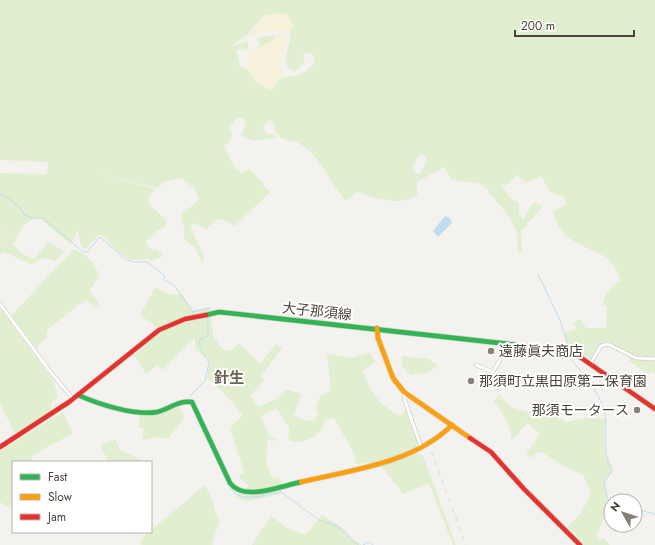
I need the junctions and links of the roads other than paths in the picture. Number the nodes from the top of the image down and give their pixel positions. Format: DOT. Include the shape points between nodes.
graph roads {
  1 [pos="0,304"];
  2 [pos="377,328"];
  3 [pos="509,343"];
  4 [pos="655,359"];
  5 [pos="590,364"];
  6 [pos="476,365"];
  7 [pos="404,392"];
  8 [pos="78,396"];
  9 [pos="73,399"];
  10 [pos="655,409"];
  11 [pos="452,425"];
  12 [pos="421,447"];
  13 [pos="0,448"];
  14 [pos="580,545"];
  1 -- 9 [label="street"];
  2 -- 3 [label="street, 大子那須線"];
  2 -- 7 [label="street" via="378,338 393,378"];
  2 -- 8 [label="street, 大子那須線" via="234,312 201,314 160,330"];
  3 -- 5 [label="street, 大子那須線" via="566,351"];
  3 -- 6 [label="street" via="493,372"];
  4 -- 5 [label="street" via="636,358 608,344 601,346"];
  5 -- 10 [label="street, 大子那須線"];
  7 -- 11 [label="street"];
  7 -- 12 [label="street"];
  8 -- 9 [label="street, 大子那須線"];
  8 -- 12 [label="street" via="144,412 164,410 183,402 192,402 230,483 233,488 243,493 258,492 391,461"];
  9 -- 13 [label="street, 大子那須線"];
  11 -- 12 [label="street" via="440,437"];
  11 -- 14 [label="street" via="491,452"];
}
